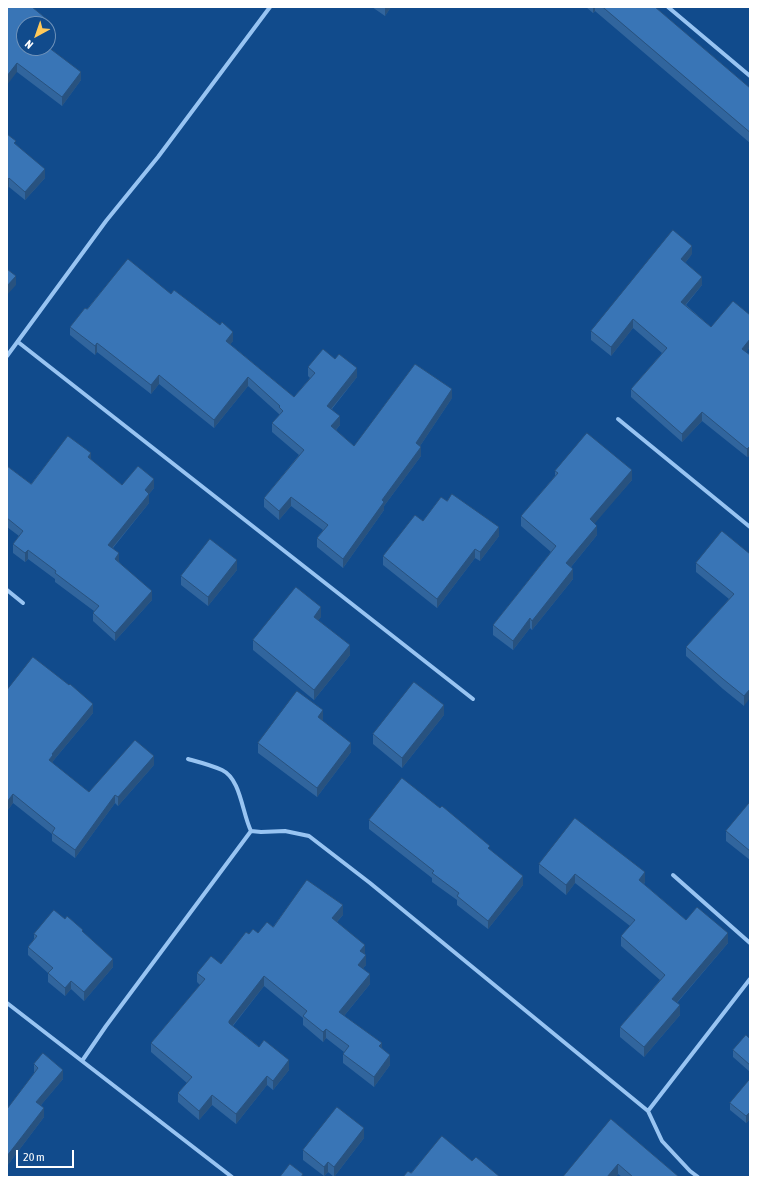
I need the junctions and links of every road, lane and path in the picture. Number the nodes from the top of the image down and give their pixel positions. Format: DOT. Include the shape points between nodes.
graph roads {
  1 [pos="270,7"];
  2 [pos="668,7"];
  3 [pos="750,76"];
  4 [pos="18,342"];
  5 [pos="7,356"];
  6 [pos="618,419"];
  7 [pos="750,527"];
  8 [pos="7,590"];
  9 [pos="23,603"];
  10 [pos="473,698"];
  11 [pos="188,759"];
  12 [pos="251,831"];
  13 [pos="673,875"];
  14 [pos="750,942"];
  15 [pos="750,979"];
  16 [pos="7,1003"];
  17 [pos="82,1061"];
  18 [pos="648,1111"];
  19 [pos="232,1177"];
  20 [pos="698,1177"];
  1 -- 4 [label="street" via="106,221"];
  2 -- 3 [label="street"];
  4 -- 5 [label="street"];
  4 -- 10 [label="street"];
  6 -- 7 [label="street"];
  8 -- 9 [label="street"];
  11 -- 12 [label="street" via="223,770 234,782"];
  12 -- 17 [label="street"];
  12 -- 18 [label="street" via="285,831 308,836 376,888"];
  13 -- 14 [label="street"];
  15 -- 18 [label="street"];
  16 -- 17 [label="street"];
  17 -- 19 [label="street"];
  18 -- 20 [label="street" via="662,1141"];
}
